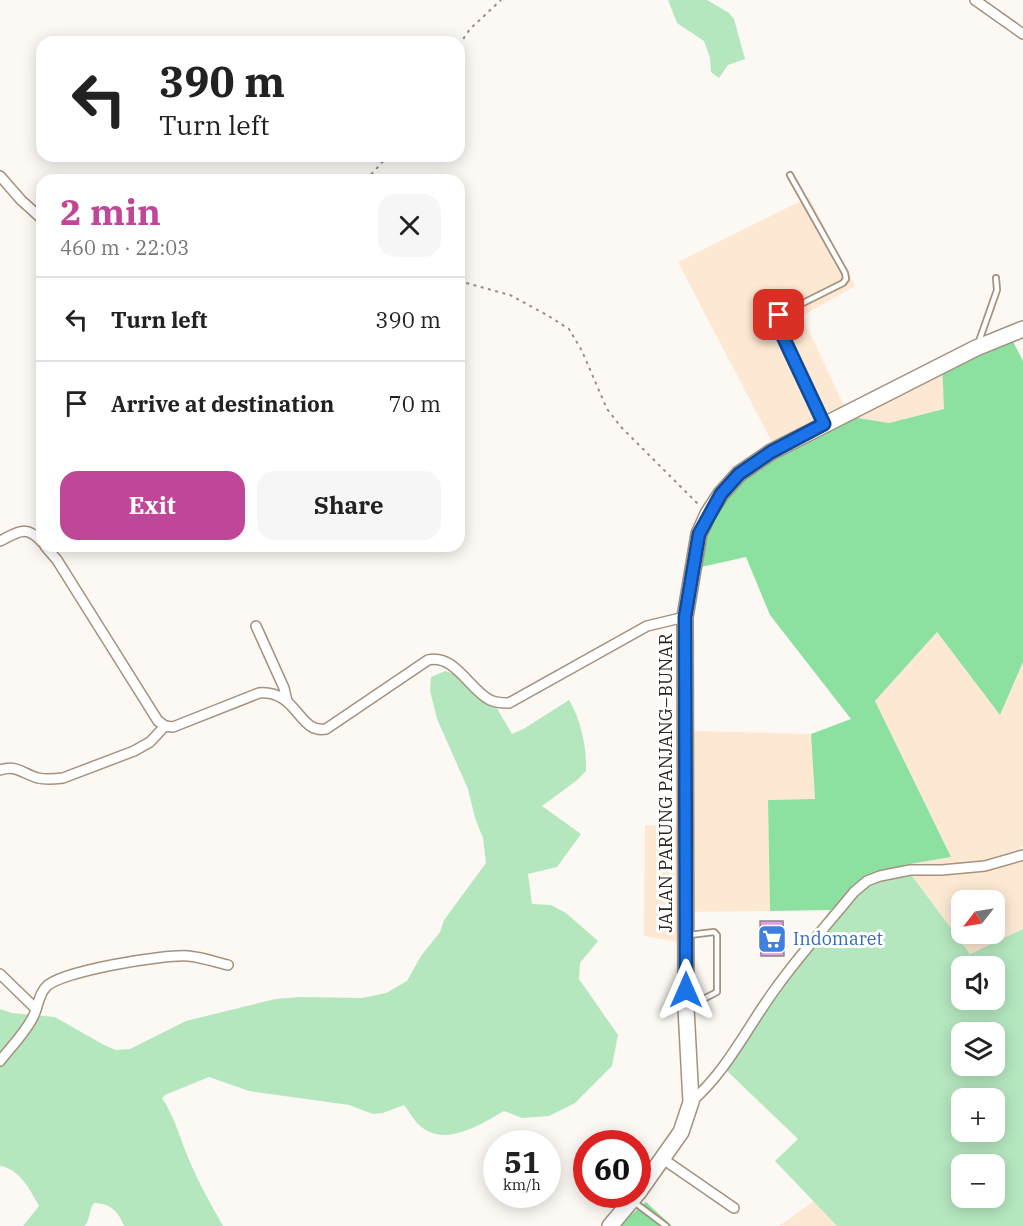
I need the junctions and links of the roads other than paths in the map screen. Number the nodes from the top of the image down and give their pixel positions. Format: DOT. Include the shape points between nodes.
graph roads {
  1 [pos="975,0"];
  2 [pos="1023,34"];
  3 [pos="790,175"];
  4 [pos="0,176"];
  5 [pos="36,214"];
  6 [pos="996,278"];
  7 [pos="1023,329"];
  8 [pos="976,348"];
  9 [pos="824,424"];
  10 [pos="36,536"];
  11 [pos="0,541"];
  12 [pos="50,552"];
  13 [pos="685,617"];
  14 [pos="256,626"];
  15 [pos="287,701"];
  16 [pos="165,726"];
  17 [pos="0,770"];
  18 [pos="1023,855"];
  19 [pos="686,936"];
  20 [pos="228,965"];
  21 [pos="0,974"];
  22 [pos="686,1008"];
  23 [pos="36,1009"];
  24 [pos="0,1061"];
  25 [pos="691,1102"];
  26 [pos="663,1159"];
  27 [pos="651,1175"];
  28 [pos="625,1208"];
  29 [pos="647,1208"];
  30 [pos="734,1208"];
  31 [pos="610,1226"];
  32 [pos="666,1226"];
  1 -- 2 [label="street"];
  3 -- 9 [label="lane" via="846,279 776,320"];
  4 -- 5 [label="street"];
  6 -- 8 [label="lane" via="997,290"];
  7 -- 8 [label="main road, JALAN PARUNG PANJANG–BUNAR"];
  8 -- 9 [label="main road, JALAN PARUNG PANJANG–BUNAR"];
  9 -- 13 [label="main road, JALAN PARUNG PANJANG–BUNAR" via="771,452 739,474 721,494 699,534"];
  10 -- 11 [label="street" via="21,530"];
  12 -- 16 [label="street" via="158,721"];
  13 -- 15 [label="street" via="647,626 509,703 491,700 459,671 436,658 326,729 311,728"];
  13 -- 19 [label="main road, JALAN PARUNG PANJANG–BUNAR"];
  14 -- 15 [label="street"];
  15 -- 16 [label="street" via="276,694 259,693 173,728"];
  16 -- 17 [label="street" via="150,742 134,751 63,778 41,779 14,767"];
  18 -- 25 [label="street" via="985,866 910,870 867,880 777,987 716,1076"];
  19 -- 22 [label="main road, JALAN PARUNG PANJANG–BUNAR"];
  19 -- 22 [label="lane" via="714,932 717,935 718,969 717,994"];
  20 -- 23 [label="street" via="188,956 115,965 54,981 46,987"];
  21 -- 23 [label="street"];
  22 -- 25 [label="main road, JALAN PARUNG PANJANG–BUNAR"];
  23 -- 24 [label="street"];
  25 -- 26 [label="main road, JALAN PARUNG PANJANG–BUNAR" via="681,1132"];
  26 -- 27 [label="main road, JALAN PARUNG PANJANG–BUNAR"];
  26 -- 30 [label="street"];
  28 -- 31 [label="main road, JALAN PARUNG PANJANG–BUNAR"];
  29 -- 32 [label="lane"];
}
